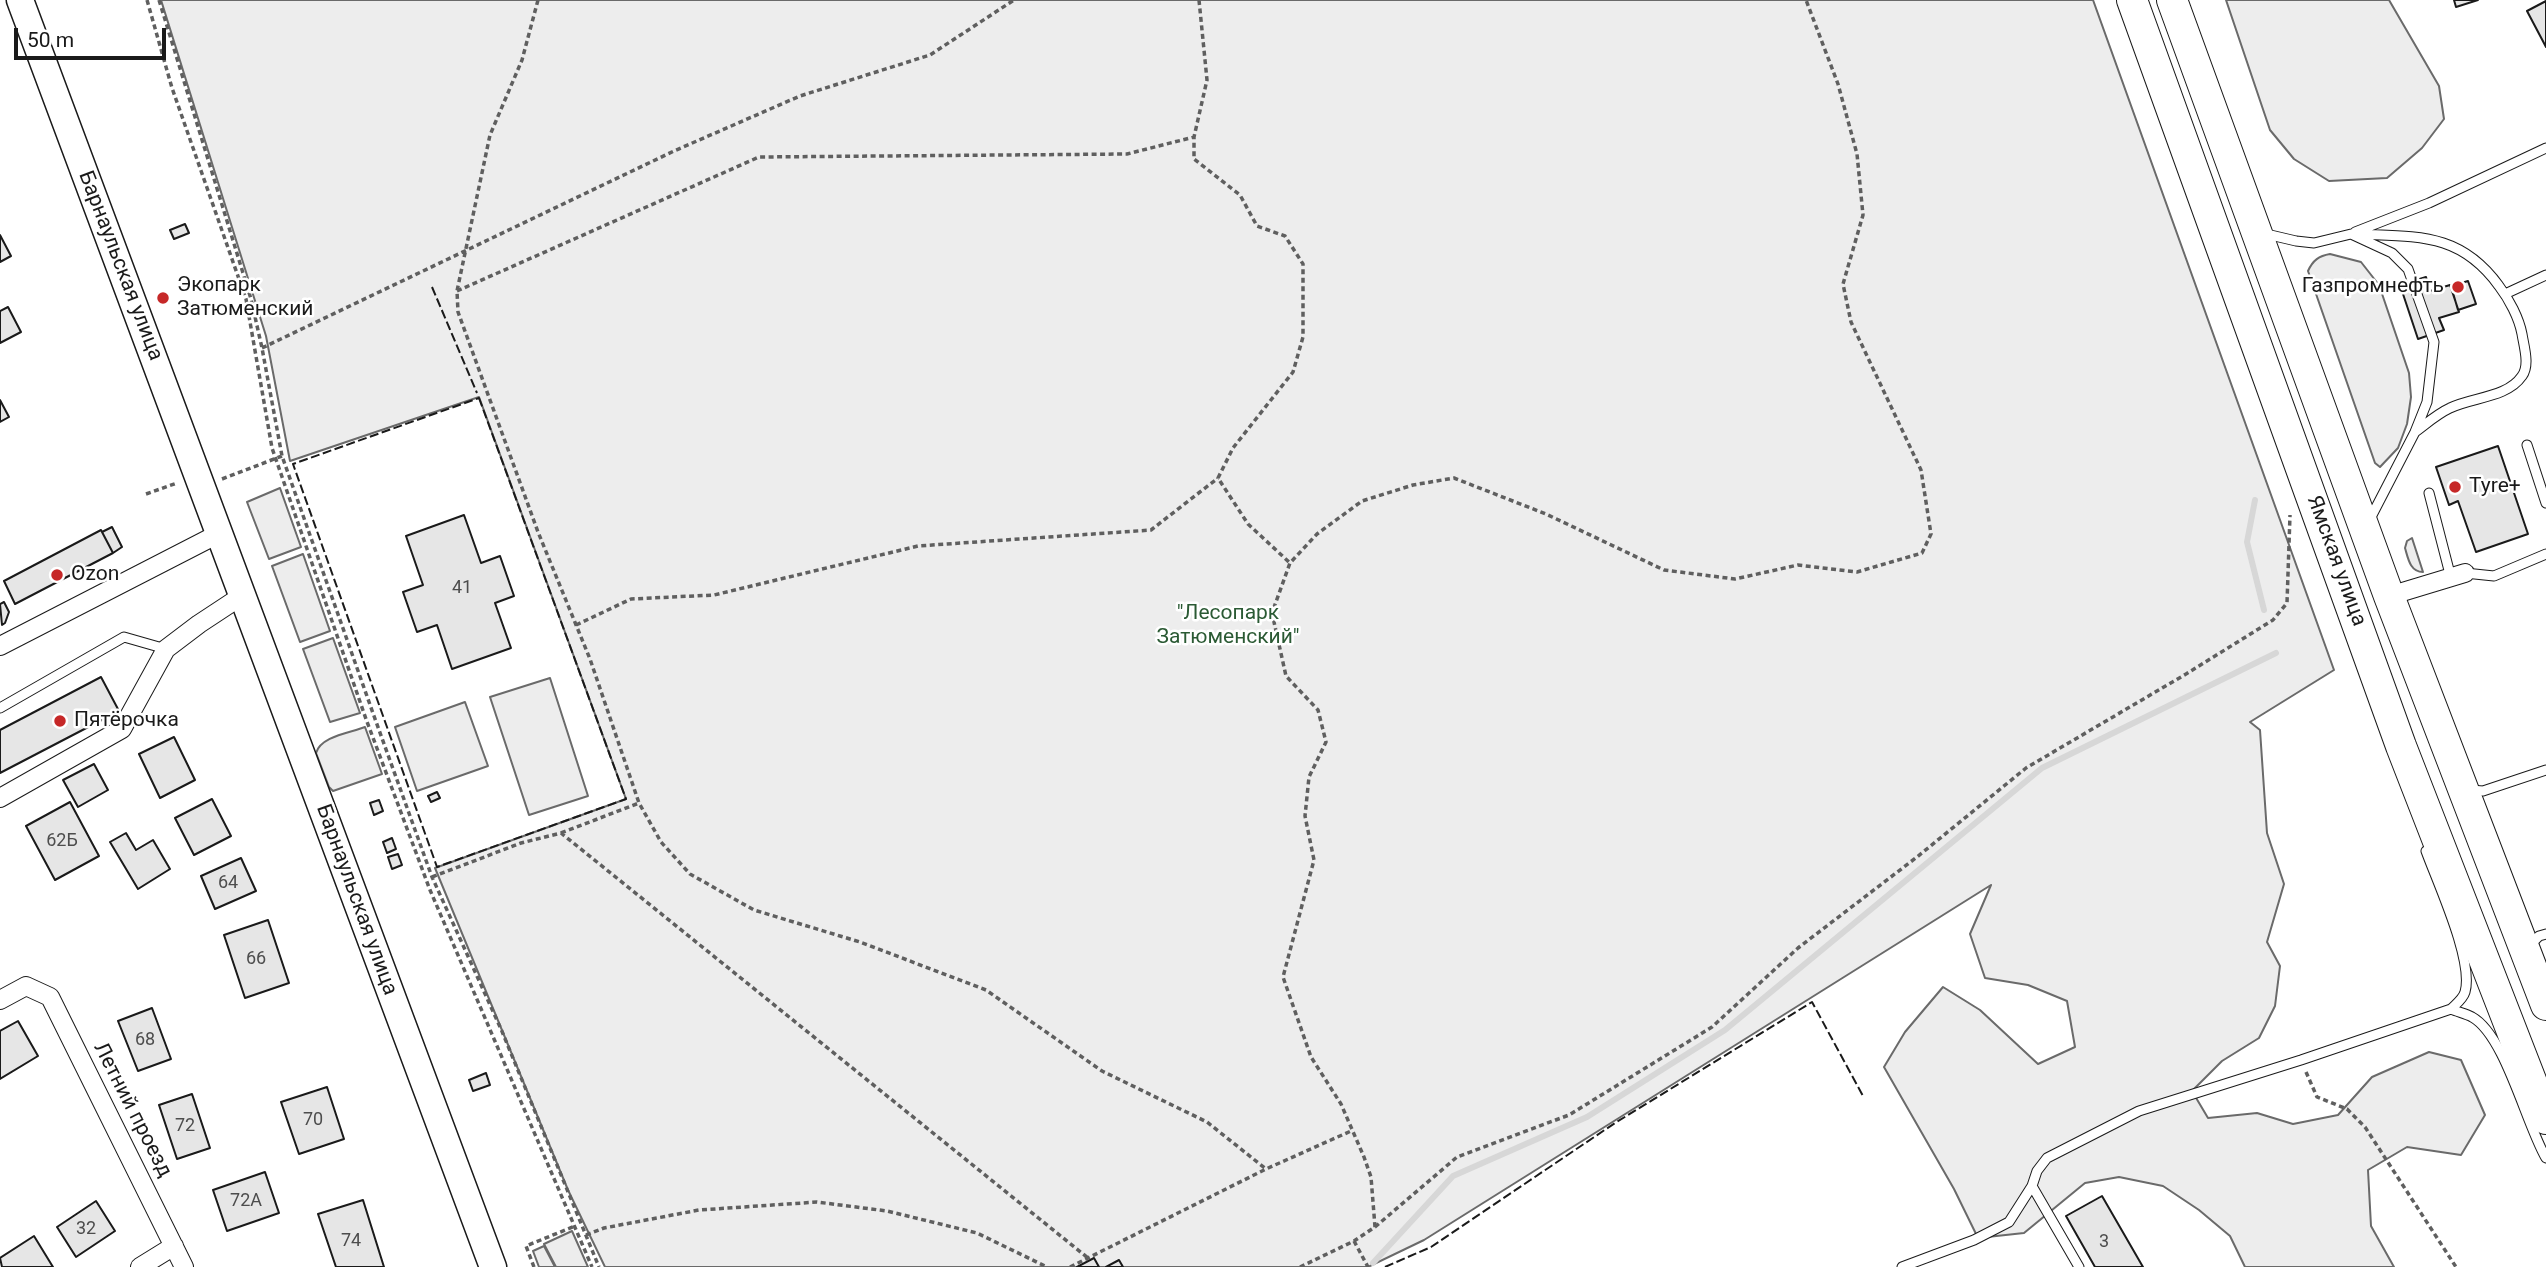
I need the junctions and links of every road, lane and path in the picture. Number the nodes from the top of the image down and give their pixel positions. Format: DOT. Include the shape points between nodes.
graph roads {
  1 [pos="20,0"];
  2 [pos="147,0"];
  3 [pos="159,0"];
  4 [pos="538,0"];
  5 [pos="1014,0"];
  6 [pos="1199,0"];
  7 [pos="1806,0"];
  8 [pos="2132,0"];
  9 [pos="2172,0"];
  10 [pos="1194,137"];
  11 [pos="2546,148"];
  12 [pos="2256,231"];
  13 [pos="2351,234"];
  14 [pos="466,251"];
  15 [pos="2546,275"];
  16 [pos="457,291"];
  17 [pos="2505,294"];
  18 [pos="262,348"];
  19 [pos="2414,432"];
  20 [pos="2527,445"];
  21 [pos="1218,478"];
  22 [pos="2429,494"];
  23 [pos="2546,503"];
  24 [pos="2290,512"];
  25 [pos="2365,530"];
  26 [pos="220,533"];
  27 [pos="2546,554"];
  28 [pos="1290,563"];
  29 [pos="2458,575"];
  30 [pos="243,595"];
  31 [pos="2389,596"];
  32 [pos="576,625"];
  33 [pos="0,646"];
  34 [pos="166,649"];
  35 [pos="0,708"];
  36 [pos="2401,746"];
  37 [pos="2546,770"];
  38 [pos="2463,790"];
  39 [pos="2408,792"];
  40 [pos="0,798"];
  41 [pos="639,803"];
  42 [pos="561,832"];
  43 [pos="2423,842"];
  44 [pos="432,877"];
  45 [pos="2536,941"];
  46 [pos="0,1000"];
  47 [pos="2546,1005"];
  48 [pos="2451,1009"];
  49 [pos="2301,1060"];
  50 [pos="2546,1119"];
  51 [pos="1351,1131"];
  52 [pos="2546,1158"];
  53 [pos="1266,1169"];
  54 [pos="2032,1186"];
  55 [pos="581,1223"];
  56 [pos="575,1226"];
  57 [pos="1374,1227"];
  58 [pos="586,1235"];
  59 [pos="1354,1241"];
  60 [pos="174,1246"];
  61 [pos="1088,1258"];
  62 [pos="140,1267"];
  63 [pos="184,1267"];
  64 [pos="493,1267"];
  65 [pos="534,1267"];
  66 [pos="592,1267"];
  67 [pos="599,1267"];
  68 [pos="1047,1267"];
  69 [pos="1070,1267"];
  70 [pos="1300,1267"];
  71 [pos="1368,1267"];
  72 [pos="1902,1267"];
  73 [pos="2079,1267"];
  74 [pos="2456,1267"];
  1 -- 26 [label="street, Барнаульская улица"];
  2 -- 56 [label="path" via="172,88 246,299 272,448 362,706 430,890"];
  3 -- 18 [label="path"];
  4 -- 14 [label="path" via="522,60 490,135"];
  5 -- 14 [label="path" via="930,55 800,96"];
  6 -- 10 [label="path" via="1207,80"];
  7 -- 28 [label="path" via="1838,84 1857,154 1863,215 1843,285 1851,322 1920,470 1931,534 1922,553 1857,572 1798,565 1735,579 1664,570 1546,514 1454,478 1362,500 1317,534"];
  8 -- 36 [label="main road, Ямская улица"];
  9 -- 12 [label="main road, Ямская улица"];
  10 -- 16 [label="path" via="1127,154 759,157"];
  10 -- 21 [label="path" via="1194,159 1240,195 1257,226 1285,236 1303,264 1303,337 1293,372 1233,448"];
  11 -- 13 [label="lane"];
  12 -- 13 [label="lane" via="2314,243"];
  12 -- 25 [label="main road, Ямская улица"];
  13 -- 17 [label="lane" via="2424,238 2455,245 2486,267"];
  13 -- 19 [label="lane" via="2392,253 2408,269 2434,342 2427,402"];
  14 -- 16 [label="path"];
  14 -- 18 [label="path"];
  15 -- 17 [label="lane"];
  16 -- 32 [label="path" via="458,312 471,349"];
  17 -- 19 [label="lane" via="2520,326 2524,374 2512,386 2448,409"];
  18 -- 44 [label="path" via="282,456"];
  19 -- 25 [label="lane"];
  20 -- 23 [label="lane"];
  21 -- 28 [label="path" via="1248,524"];
  21 -- 32 [label="path" via="1151,530 918,546 714,595 631,599"];
  22 -- 29 [label="lane"];
  24 -- 57 [label="path" via="2287,603 2273,620 2026,768 1798,948 1712,1027 1569,1115 1457,1157"];
  25 -- 31 [label="main road, Ямская улица"];
  26 -- 30 [label="street, Барнаульская улица"];
  26 -- 33 [label="street"];
  27 -- 29 [label="lane" via="2494,576"];
  28 -- 51 [label="path" via="1272,613 1286,676 1318,710 1326,743 1309,777 1306,816 1314,860 1283,977 1311,1057 1341,1104"];
  29 -- 31 [label="street"];
  30 -- 34 [label="street"];
  30 -- 64 [label="street, Барнаульская улица"];
  31 -- 38 [label="main road, Ямская улица"];
  32 -- 41 [label="path"];
  34 -- 35 [label="lane" via="124,637"];
  34 -- 40 [label="street" via="122,730"];
  36 -- 39 [label="lane"];
  36 -- 50 [label="main road, Ямская улица"];
  37 -- 38 [label="lane" via="2483,791"];
  38 -- 45 [label="main road, Ямская улица"];
  41 -- 42 [label="path"];
  41 -- 53 [label="path" via="661,842 690,874 754,910 860,942 986,990 1102,1071 1206,1122"];
  42 -- 44 [label="path"];
  42 -- 61 [label="path"];
  43 -- 48 [label="lane" via="2465,958 2464,996"];
  44 -- 55 [label="path"];
  45 -- 47 [label="main road, Ямская улица"];
  46 -- 60 [label="street, Летний проезд" via="26,986 50,997"];
  48 -- 49 [label="lane"];
  48 -- 52 [label="lane" via="2474,1018 2491,1038"];
  49 -- 54 [label="lane" via="2139,1111 2047,1158"];
  49 -- 74 [label="path" via="2317,1097 2347,1109 2365,1127"];
  51 -- 53 [label="path"];
  51 -- 57 [label="path" via="1371,1177"];
  53 -- 61 [label="path"];
  54 -- 72 [label="lane" via="2009,1222"];
  54 -- 73 [label="lane"];
  55 -- 56 [label="path"];
  55 -- 58 [label="path"];
  56 -- 65 [label="path" via="526,1246"];
  56 -- 66 [label="path"];
  57 -- 59 [label="path"];
  58 -- 67 [label="path"];
  58 -- 68 [label="path" via="699,1210 817,1202 887,1211 977,1233"];
  59 -- 70 [label="path"];
  59 -- 71 [label="path"];
  60 -- 62 [label="street"];
  60 -- 63 [label="street, Летний проезд"];
  61 -- 69 [label="path"];
}
